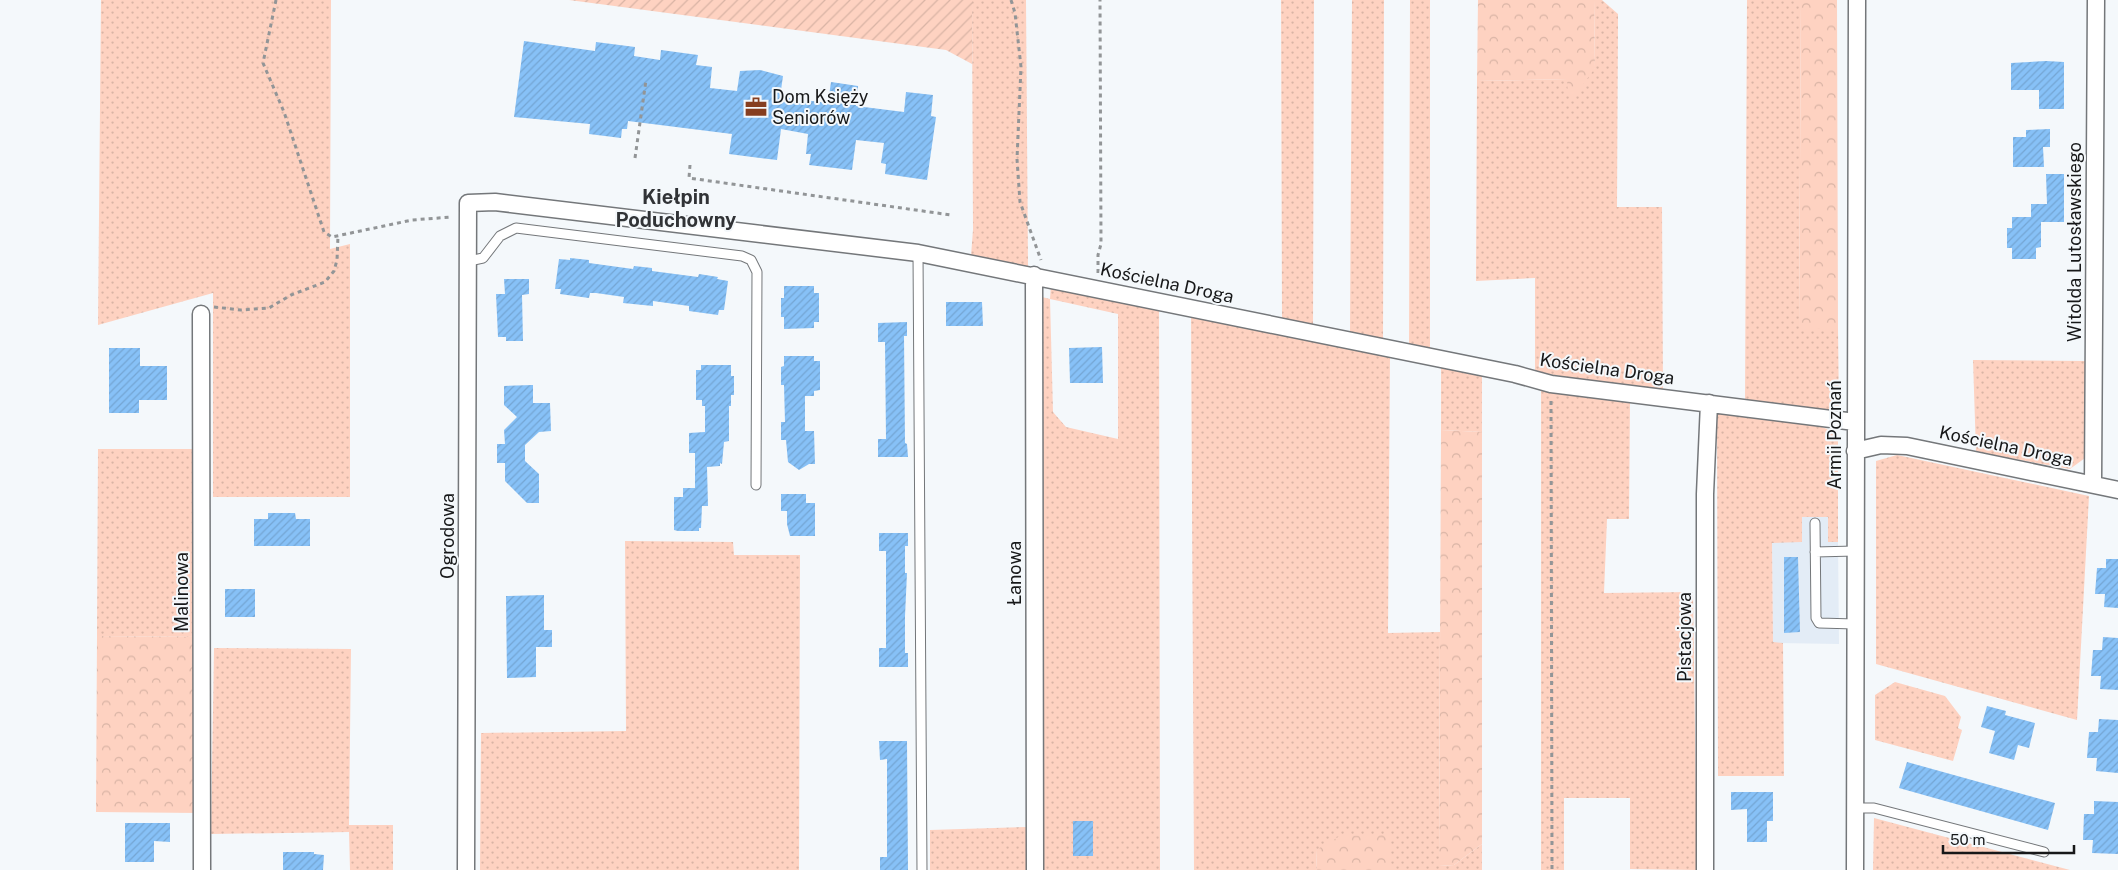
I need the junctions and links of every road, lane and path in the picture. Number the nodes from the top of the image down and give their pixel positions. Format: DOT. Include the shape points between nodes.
graph roads {
  1 [pos="276,0"];
  2 [pos="1011,0"];
  3 [pos="1100,0"];
  4 [pos="1857,0"];
  5 [pos="2096,0"];
  6 [pos="646,80"];
  7 [pos="635,158"];
  8 [pos="690,165"];
  9 [pos="468,211"];
  10 [pos="951,214"];
  11 [pos="338,236"];
  12 [pos="918,253"];
  13 [pos="469,261"];
  14 [pos="1040,276"];
  15 [pos="1097,288"];
  16 [pos="200,314"];
  17 [pos="1551,384"];
  18 [pos="1709,403"];
  19 [pos="1855,422"];
  20 [pos="1856,451"];
  21 [pos="2093,484"];
  22 [pos="756,485"];
  23 [pos="2118,490"];
  24 [pos="1815,523"];
  25 [pos="1855,551"];
  26 [pos="1815,552"];
  27 [pos="1855,624"];
  28 [pos="1855,808"];
  29 [pos="2044,852"];
  30 [pos="202,870"];
  31 [pos="466,870"];
  32 [pos="922,870"];
  33 [pos="1035,870"];
  34 [pos="1552,870"];
  35 [pos="1705,870"];
  36 [pos="1855,870"];
  1 -- 11 [label="path" via="263,63 284,112 324,232 329,237"];
  2 -- 14 [label="path" via="1022,66 1017,159 1020,202 1033,234"];
  3 -- 15 [label="path" via="1101,244"];
  4 -- 19 [label="street, Armii Poznań"];
  5 -- 21 [label="street, Witolda Lutosławskiego"];
  6 -- 7 [label="path"];
  8 -- 10 [label="path" via="689,178"];
  9 -- 11 [label="path"];
  9 -- 12 [label="street, Kościelna Droga" via="495,202"];
  9 -- 13 [label="street, Ogrodowa"];
  11 -- 16 [label="path" via="334,271 325,282 291,295 269,308 241,310 218,306"];
  12 -- 14 [label="street, Kościelna Droga"];
  12 -- 32 [label="lane"];
  13 -- 22 [label="lane" via="483,258 500,236 516,228 742,256 751,260 756,272"];
  13 -- 31 [label="street, Ogrodowa"];
  14 -- 15 [label="street, Kościelna Droga"];
  14 -- 33 [label="street, Łanowa"];
  15 -- 17 [label="street, Kościelna Droga"];
  16 -- 30 [label="street, Malinowa"];
  17 -- 18 [label="street, Kościelna Droga"];
  17 -- 34 [label="path"];
  18 -- 19 [label="street, Kościelna Droga"];
  18 -- 35 [label="street, Pistacjowa" via="1705,494"];
  19 -- 20 [label="street, Armii Poznań"];
  20 -- 21 [label="street, Kościelna Droga" via="1880,445 1907,446"];
  20 -- 25 [label="street, Armii Poznań"];
  21 -- 23 [label="street, Kościelna Droga"];
  24 -- 26 [label="lane"];
  25 -- 26 [label="lane"];
  25 -- 27 [label="street, Armii Poznań"];
  26 -- 27 [label="lane" via="1816,618 1824,624"];
  27 -- 28 [label="street, Armii Poznań"];
  28 -- 29 [label="lane" via="1874,808"];
  28 -- 36 [label="street, Armii Poznań"];
}
